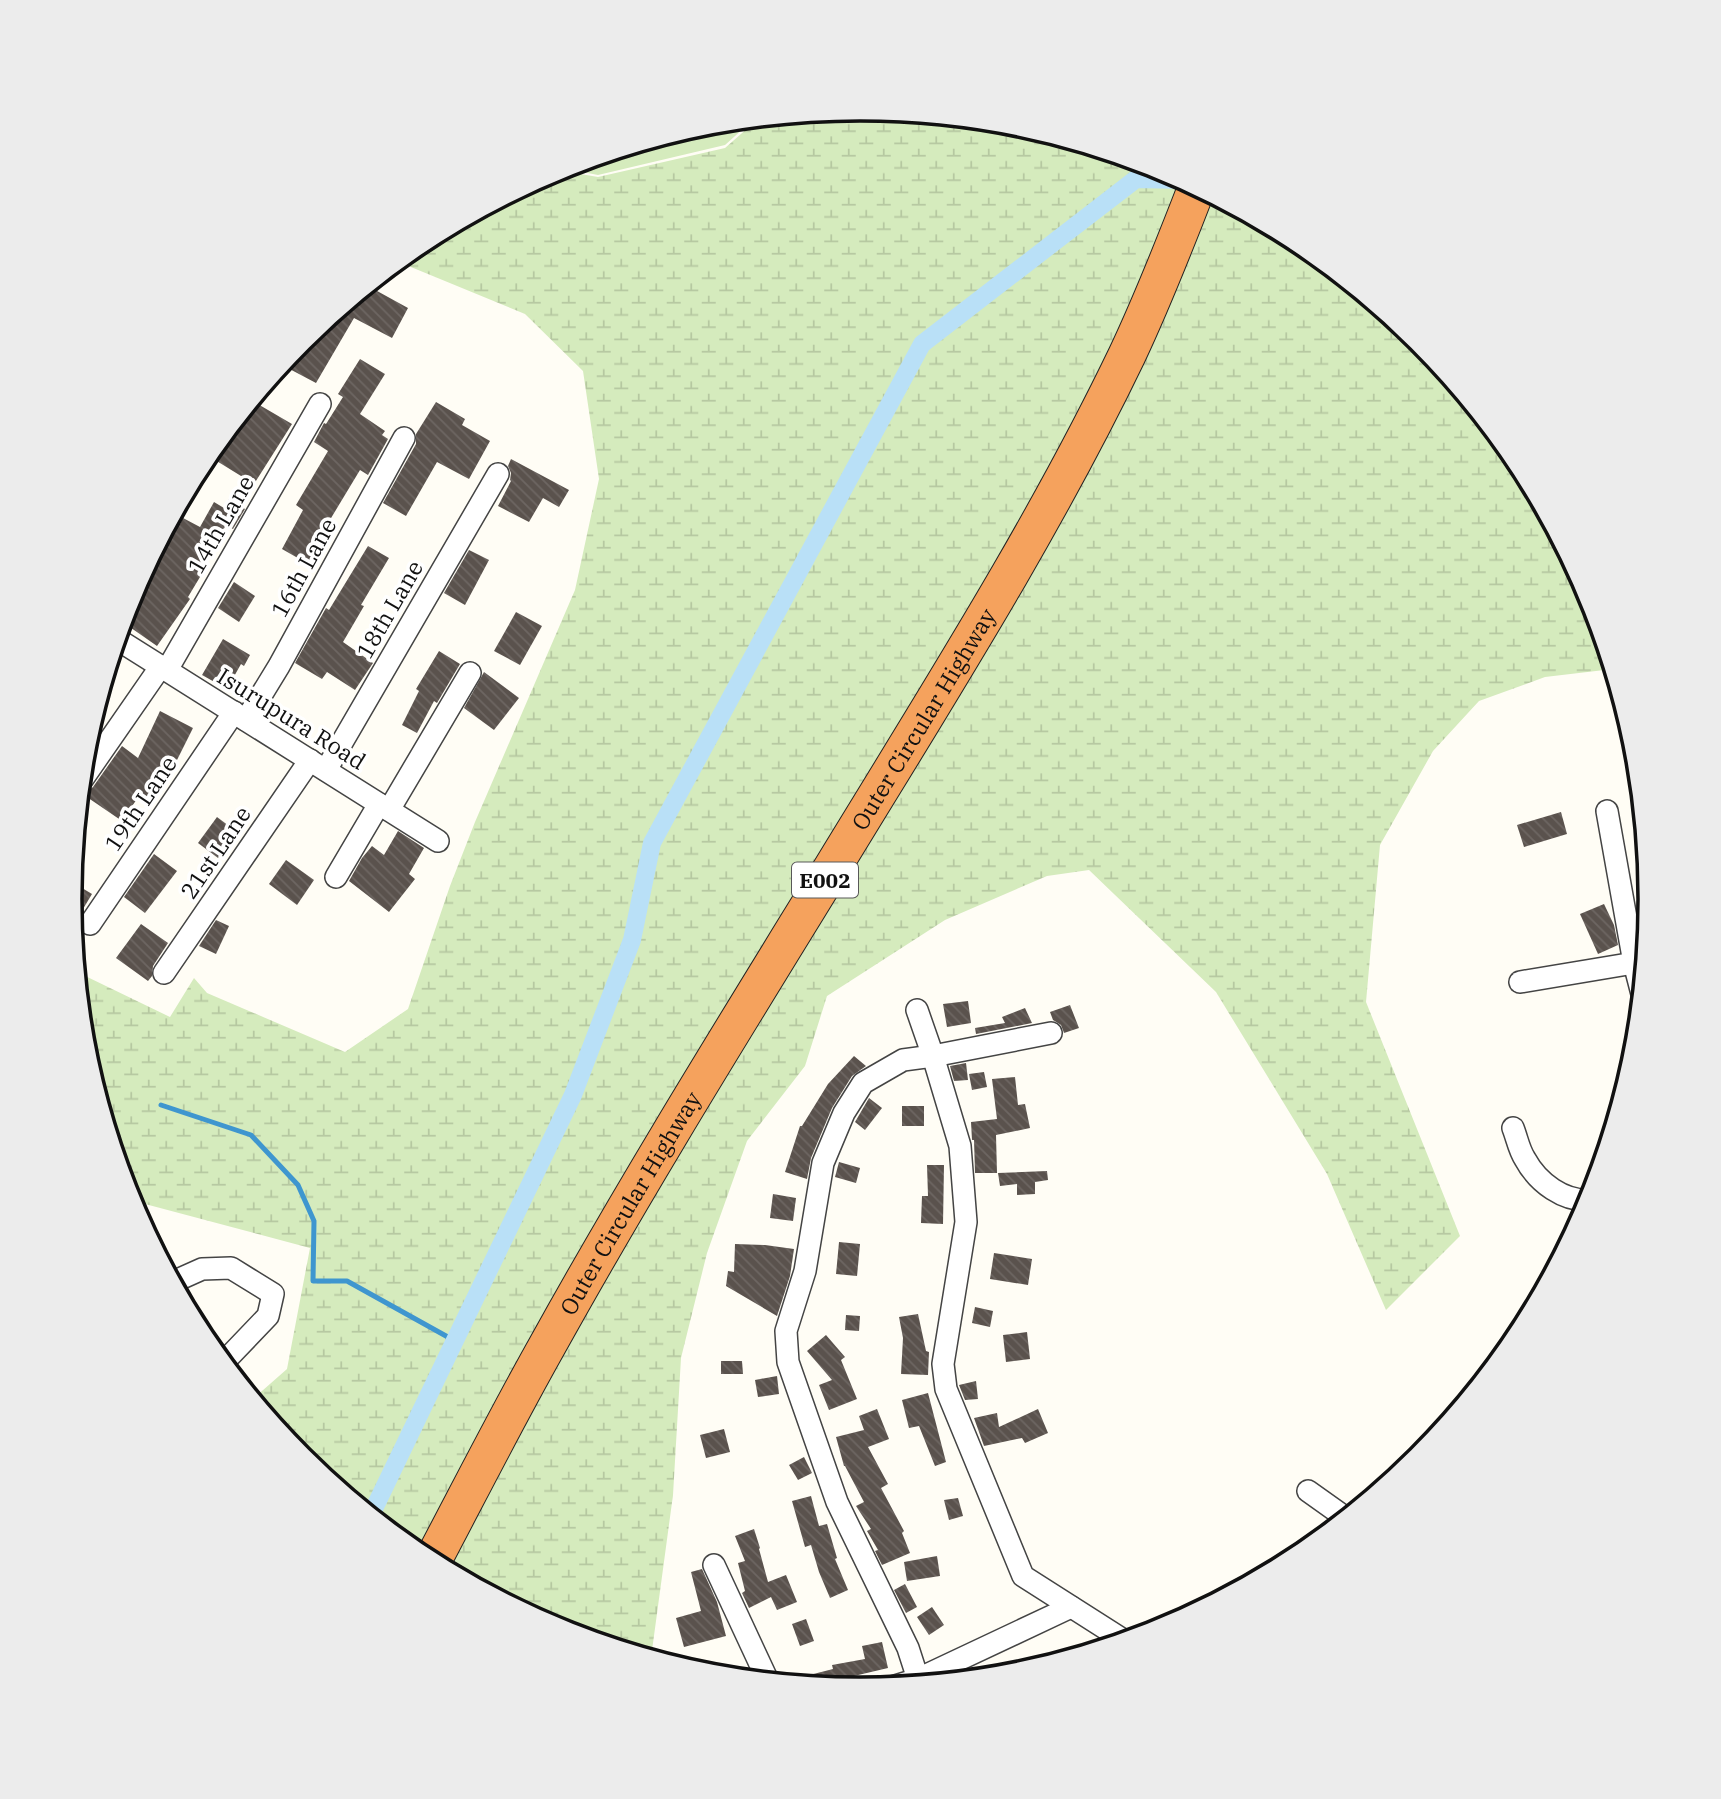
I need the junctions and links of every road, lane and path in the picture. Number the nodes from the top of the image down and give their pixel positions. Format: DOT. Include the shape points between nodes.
graph roads {
  1 [pos="1193,197"];
  2 [pos="1216,208"];
  3 [pos="320,404"];
  4 [pos="404,438"];
  5 [pos="498,474"];
  6 [pos="126,644"];
  7 [pos="164,668"];
  8 [pos="470,673"];
  9 [pos="240,716"];
  10 [pos="95,763"];
  11 [pos="318,765"];
  12 [pos="384,807"];
  13 [pos="1606,811"];
  14 [pos="438,841"];
  15 [pos="335,877"];
  16 [pos="90,924"];
  17 [pos="1634,963"];
  18 [pos="1635,968"];
  19 [pos="164,973"];
  20 [pos="1520,982"];
  21 [pos="917,1010"];
  22 [pos="1051,1033"];
  23 [pos="933,1056"];
  24 [pos="1513,1128"];
  25 [pos="1578,1200"];
  26 [pos="181,1278"];
  27 [pos="230,1355"];
  28 [pos="1308,1491"];
  29 [pos="1339,1513"];
  30 [pos="437,1552"];
  31 [pos="458,1565"];
  32 [pos="714,1565"];
  33 [pos="1071,1607"];
  34 [pos="1115,1635"];
  35 [pos="764,1671"];
  36 [pos="928,1674"];
  37 [pos="917,1675"];
  1 -- 30 [label="highway, Outer Circular Highway / E002" via="1127,355 1043,517 605,1244"];
  2 -- 31 [label="highway, Outer Circular Highway / E002" via="1174,311 1062,532 626,1255"];
  3 -- 7 [label="street, 14th Lane"];
  4 -- 9 [label="street, 16th Lane" via="279,666"];
  5 -- 11 [label="street, 18th Lane"];
  6 -- 7 [label="street, Isurupura Road"];
  7 -- 9 [label="street, Isurupura Road"];
  7 -- 10 [label="street, 14th Lane"];
  8 -- 12 [label="street"];
  9 -- 11 [label="street, Isurupura Road"];
  9 -- 16 [label="street, 19th Lane"];
  11 -- 12 [label="street, Isurupura Road"];
  11 -- 19 [label="street, 21st Lane"];
  12 -- 14 [label="street, Isurupura Road"];
  12 -- 15 [label="street"];
  13 -- 17 [label="street"];
  17 -- 18 [label="street"];
  17 -- 20 [label="street"];
  21 -- 23 [label="street"];
  22 -- 23 [label="street"];
  23 -- 33 [label="street" via="960,1146 966,1222 943,1364 946,1389 1023,1576"];
  23 -- 37 [label="street" via="903,1060 863,1083 844,1113 823,1163 806,1271 786,1331 788,1362 837,1502"];
  24 -- 25 [label="street" via="1524,1159 1547,1187"];
  26 -- 27 [label="street" via="202,1269 232,1268 273,1294 268,1316"];
  28 -- 29 [label="street"];
  32 -- 35 [label="street"];
  33 -- 34 [label="street"];
  33 -- 36 [label="street"];
}
